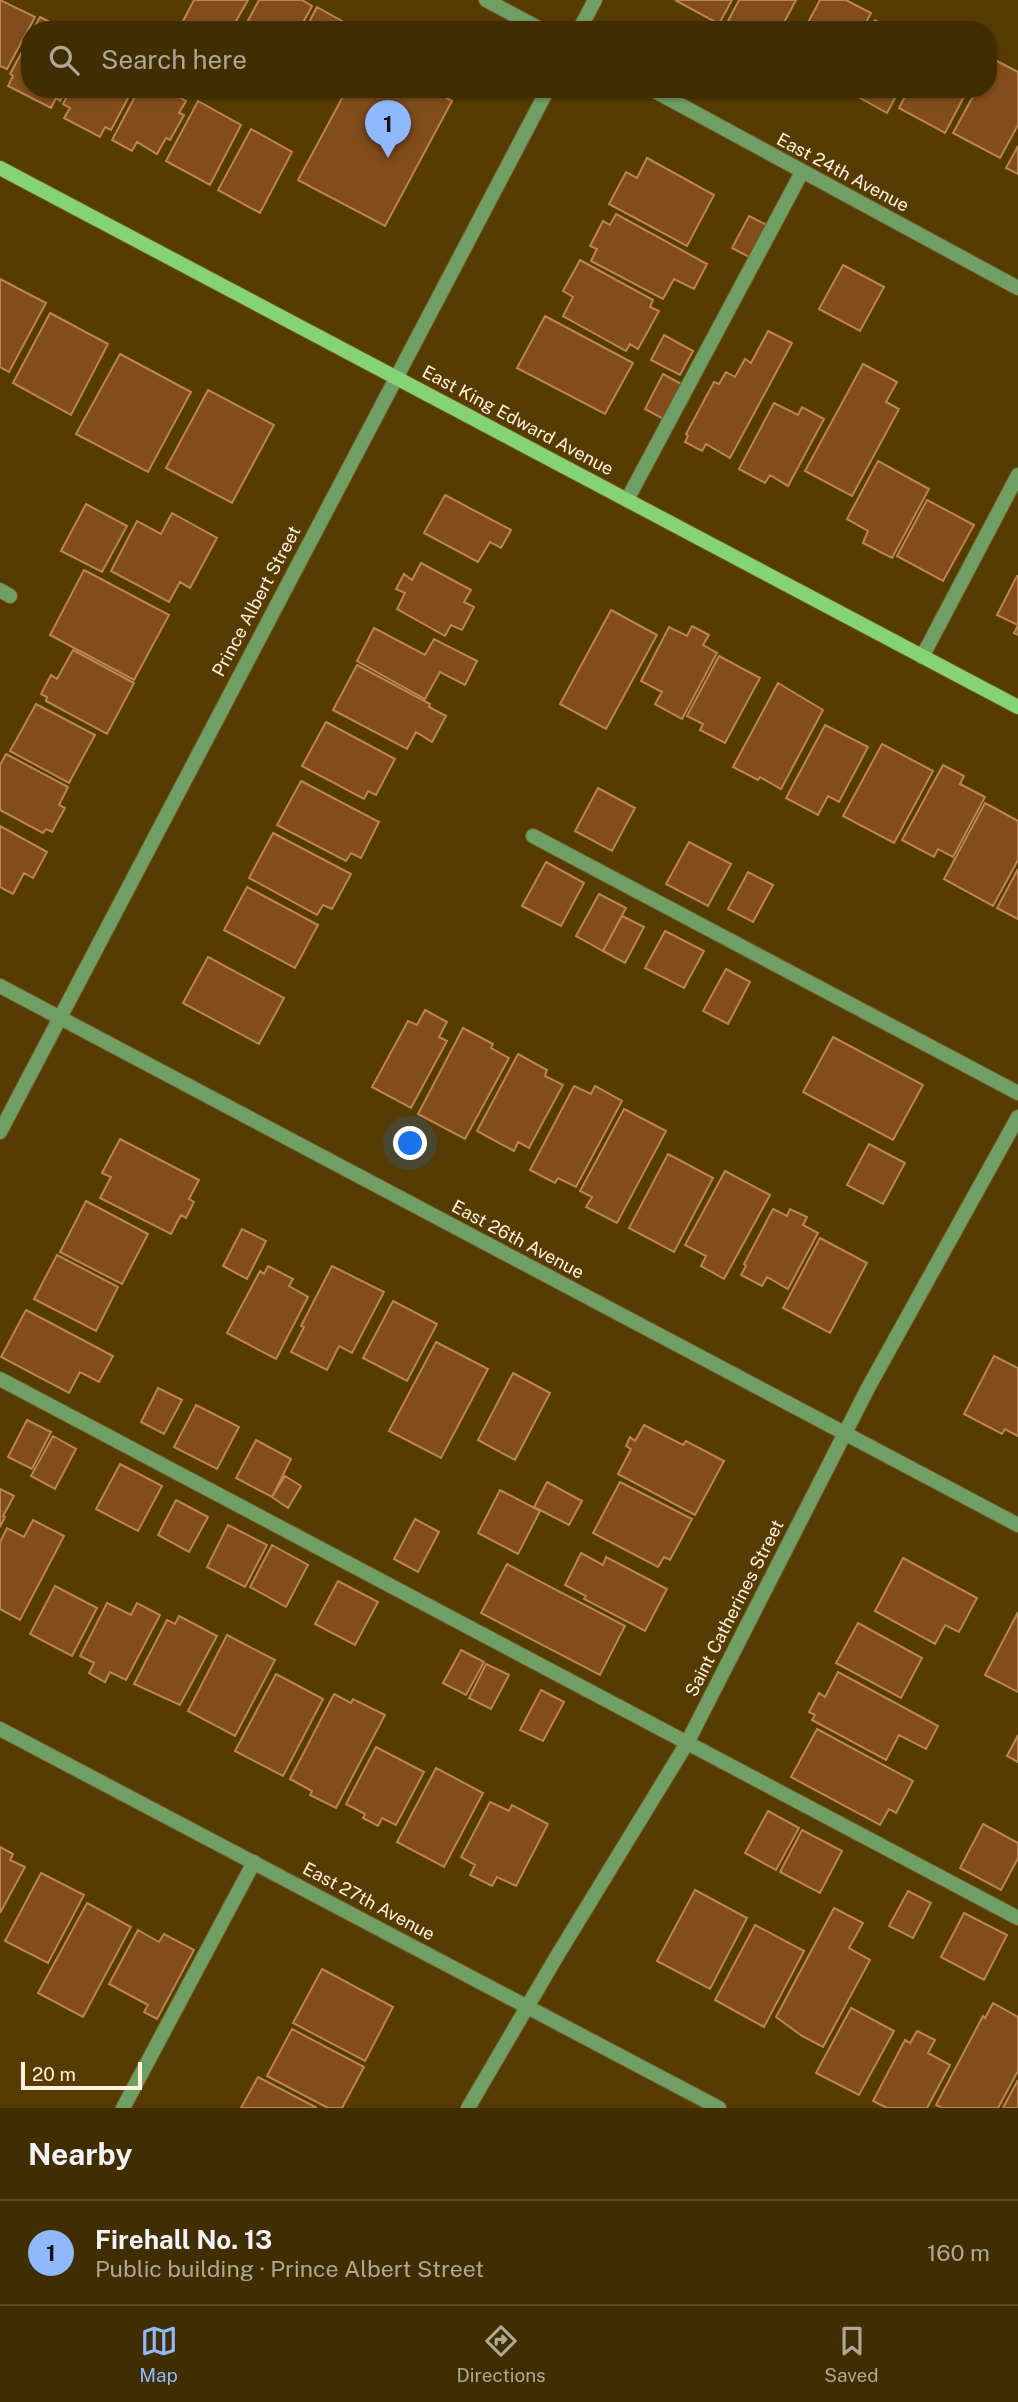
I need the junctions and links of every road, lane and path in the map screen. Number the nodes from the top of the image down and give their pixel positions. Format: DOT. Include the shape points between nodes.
graph roads {
  1 [pos="486,0"];
  2 [pos="595,0"];
  3 [pos="525,21"];
  4 [pos="584,21"];
  5 [pos="543,98"];
  6 [pos="667,98"];
  7 [pos="0,167"];
  8 [pos="802,172"];
  9 [pos="1018,288"];
  10 [pos="396,378"];
  11 [pos="1018,475"];
  12 [pos="627,500"];
  13 [pos="922,657"];
  14 [pos="1018,707"];
  15 [pos="533,836"];
  16 [pos="0,986"];
  17 [pos="60,1018"];
  18 [pos="1018,1093"];
  19 [pos="1018,1117"];
  20 [pos="0,1132"];
  21 [pos="0,1378"];
  22 [pos="845,1433"];
  23 [pos="1018,1525"];
  24 [pos="1,1733"];
  25 [pos="687,1743"];
  26 [pos="254,1862"];
  27 [pos="1018,1918"];
  28 [pos="527,2006"];
  29 [pos="123,2108"];
  30 [pos="468,2108"];
  31 [pos="719,2108"];
  1 -- 3 [label="street"];
  2 -- 4 [label="street"];
  5 -- 10 [label="street, Prince Albert Street"];
  6 -- 8 [label="street, East 24th Avenue"];
  7 -- 10 [label="main road, East King Edward Avenue"];
  8 -- 9 [label="street, East 24th Avenue"];
  8 -- 12 [label="street"];
  10 -- 12 [label="main road, East King Edward Avenue"];
  10 -- 17 [label="street, Prince Albert Street"];
  11 -- 13 [label="street"];
  12 -- 13 [label="main road, East King Edward Avenue"];
  13 -- 14 [label="main road, East King Edward Avenue"];
  15 -- 18 [label="street"];
  16 -- 17 [label="street, East 26th Avenue"];
  17 -- 20 [label="street, Prince Albert Street"];
  17 -- 22 [label="street, East 26th Avenue"];
  19 -- 22 [label="street, Saint Catherines Street"];
  21 -- 25 [label="street"];
  22 -- 23 [label="street, East 26th Avenue"];
  22 -- 25 [label="street, Saint Catherines Street"];
  24 -- 26 [label="street, East 27th Avenue"];
  25 -- 27 [label="street"];
  25 -- 28 [label="street, Saint Catherines Street"];
  26 -- 28 [label="street, East 27th Avenue"];
  26 -- 29 [label="street"];
  28 -- 30 [label="street, Saint Catherines Street"];
  28 -- 31 [label="street, East 27th Avenue"];
}
